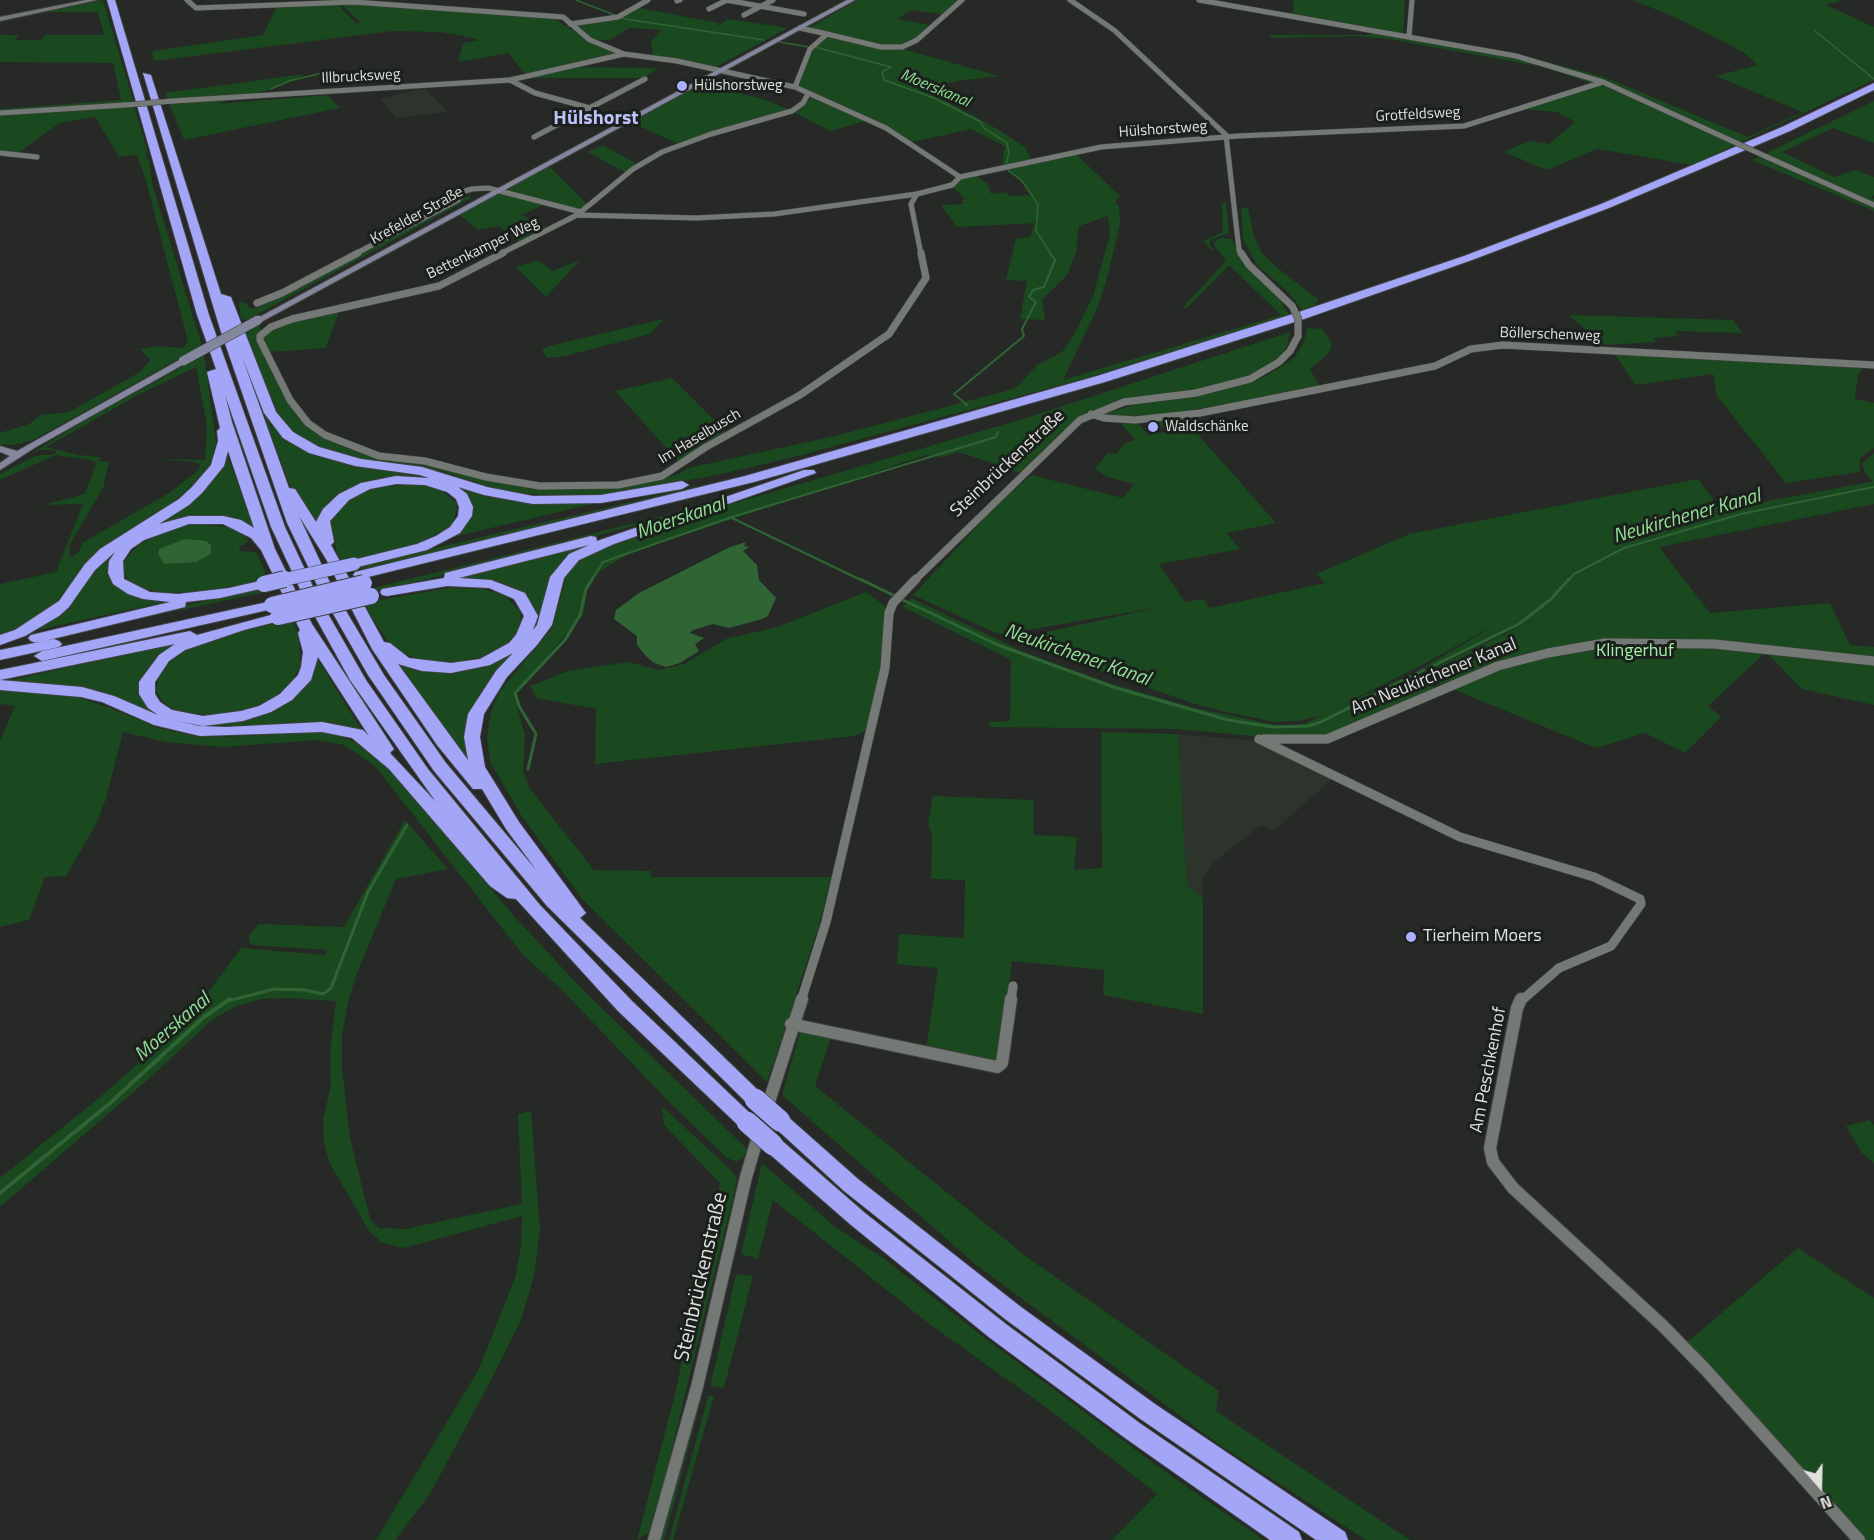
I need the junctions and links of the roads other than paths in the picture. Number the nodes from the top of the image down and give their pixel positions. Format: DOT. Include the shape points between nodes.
graph roads {
  1 [pos="94,0"];
  2 [pos="111,0"];
  3 [pos="187,0"];
  4 [pos="648,0"];
  5 [pos="730,0"];
  6 [pos="773,0"];
  7 [pos="852,0"];
  8 [pos="962,0"];
  9 [pos="1070,0"];
  10 [pos="1199,0"];
  11 [pos="1412,0"];
  12 [pos="760,6"];
  13 [pos="709,9"];
  14 [pos="804,14"];
  15 [pos="744,15"];
  16 [pos="0,19"];
  17 [pos="570,24"];
  18 [pos="800,28"];
  19 [pos="826,34"];
  20 [pos="1408,36"];
  21 [pos="624,54"];
  22 [pos="144,69"];
  23 [pos="718,71"];
  24 [pos="645,79"];
  25 [pos="510,80"];
  26 [pos="1603,82"];
  27 [pos="1874,86"];
  28 [pos="795,87"];
  29 [pos="808,94"];
  30 [pos="1874,94"];
  31 [pos="590,108"];
  32 [pos="0,113"];
  33 [pos="534,137"];
  34 [pos="1228,137"];
  35 [pos="0,153"];
  36 [pos="37,157"];
  37 [pos="960,177"];
  38 [pos="496,190"];
  39 [pos="917,194"];
  40 [pos="1874,206"];
  41 [pos="579,213"];
  42 [pos="206,259"];
  43 [pos="257,303"];
  44 [pos="322,313"];
  45 [pos="203,315"];
  46 [pos="1874,364"];
  47 [pos="218,392"];
  48 [pos="1091,414"];
  49 [pos="868,446"];
  50 [pos="0,449"];
  51 [pos="18,455"];
  52 [pos="272,462"];
  53 [pos="1,465"];
  54 [pos="833,465"];
  55 [pos="678,486"];
  56 [pos="730,501"];
  57 [pos="268,549"];
  58 [pos="376,558"];
  59 [pos="333,559"];
  60 [pos="362,580"];
  61 [pos="229,592"];
  62 [pos="387,592"];
  63 [pos="271,601"];
  64 [pos="363,615"];
  65 [pos="304,624"];
  66 [pos="244,625"];
  67 [pos="0,643"];
  68 [pos="0,655"];
  69 [pos="1874,661"];
  70 [pos="0,664"];
  71 [pos="0,677"];
  72 [pos="0,685"];
  73 [pos="1259,739"];
  74 [pos="395,765"];
  75 [pos="512,825"];
  76 [pos="534,909"];
  77 [pos="627,975"];
  78 [pos="1013,986"];
  79 [pos="791,1024"];
  80 [pos="654,1540"];
  81 [pos="1290,1540"];
  82 [pos="1336,1540"];
  83 [pos="1860,1540"];
  1 -- 16 [label="street"];
  2 -- 45 [label="highway"];
  3 -- 17 [label="street" via="196,8 353,2 563,17"];
  4 -- 17 [label="street" via="618,17"];
  5 -- 12 [label="street"];
  5 -- 13 [label="street"];
  6 -- 12 [label="street"];
  7 -- 18 [label="main road, Krefelder Straße"];
  8 -- 19 [label="street" via="917,40 902,46 881,47"];
  9 -- 34 [label="street" via="1114,30"];
  10 -- 20 [label="street"];
  11 -- 20 [label="street"];
  12 -- 14 [label="street"];
  12 -- 15 [label="street"];
  17 -- 21 [label="street" via="600,45"];
  18 -- 19 [label="street"];
  18 -- 23 [label="main road, Krefelder Straße"];
  19 -- 28 [label="street" via="810,49"];
  20 -- 26 [label="street" via="1516,56"];
  21 -- 23 [label="street, Illbrucksweg"];
  21 -- 25 [label="street, Illbrucksweg"];
  22 -- 42 [label="highway"];
  23 -- 28 [label="street"];
  23 -- 38 [label="main road, Krefelder Straße"];
  24 -- 31 [label="street"];
  25 -- 31 [label="street" via="535,93"];
  25 -- 32 [label="street, Illbrucksweg, bridge"];
  26 -- 34 [label="street, Grotfeldsweg" via="1464,126"];
  26 -- 40 [label="street, bridge"];
  27 -- 49 [label="highway" via="1684,173 1468,258 1210,345"];
  28 -- 29 [label="street"];
  29 -- 37 [label="street" via="886,128"];
  29 -- 41 [label="street, Bettenkamper Weg" via="792,111 662,152 633,169"];
  30 -- 54 [label="highway" via="1661,190 1401,289 1117,382"];
  31 -- 33 [label="street"];
  34 -- 37 [label="street, Hülshorstweg" via="1101,147"];
  34 -- 48 [label="street, Steinbrückenstraße, bridge" via="1239,250 1249,265 1292,306 1298,318 1298,336 1280,362 1250,379 1196,393 1124,402"];
  35 -- 36 [label="street"];
  37 -- 39 [label="street, Hülshorstweg" via="952,185"];
  38 -- 41 [label="street, Bettenkamper Weg"];
  38 -- 43 [label="street, Bettenkamper Weg" via="465,191 448,206"];
  38 -- 51 [label="main road, Krefelder Straße, bridge"];
  39 -- 41 [label="street, Hülshorstweg" via="774,214 696,218"];
  39 -- 44 [label="street, Im Haselbusch" via="911,204 926,278 889,334 800,395 706,447 671,472 650,480 596,487 540,486 425,461 380,456 343,444 308,423 298,412 260,340 265,331 280,322"];
  41 -- 44 [label="street, Bettenkamper Weg" via="439,285"];
  42 -- 52 [label="highway"];
  42 -- 55 [label="highway" via="232,310 270,413 288,435 314,450 360,463 422,471 484,491 532,500 601,499"];
  45 -- 47 [label="highway"];
  45 -- 76 [label="highway" via="278,527 314,603 358,680 422,772"];
  46 -- 48 [label="street, Böllerschenweg" via="1503,345 1461,352 1435,366 1200,413 1135,420"];
  47 -- 57 [label="highway"];
  47 -- 67 [label="highway" via="225,441 217,466 207,480 184,502 105,552 54,613"];
  48 -- 79 [label="street, Steinbrückenstraße" via="1057,440 893,603 885,668 826,922"];
  49 -- 55 [label="highway"];
  49 -- 60 [label="highway"];
  50 -- 51 [label="main road"];
  51 -- 53 [label="main road, Krefelder Straße"];
  52 -- 59 [label="highway"];
  52 -- 77 [label="highway" via="294,523 326,589 376,675 433,758 553,902"];
  54 -- 56 [label="highway"];
  54 -- 60 [label="highway" via="631,518"];
  55 -- 58 [label="highway"];
  56 -- 62 [label="highway"];
  56 -- 75 [label="highway" via="586,550 566,564 557,577 544,625 501,674 476,714 472,737 477,766"];
  57 -- 61 [label="highway" via="256,535 236,523 189,520 139,537 126,546 116,561 118,581 148,596 178,598"];
  57 -- 65 [label="highway"];
  58 -- 59 [label="highway" via="422,547 455,530 465,516 462,497 439,483 412,480 381,482 352,492 334,504 323,521"];
  58 -- 60 [label="highway"];
  59 -- 64 [label="highway"];
  60 -- 62 [label="highway"];
  60 -- 63 [label="highway, bridge"];
  60 -- 63 [label="highway"];
  61 -- 63 [label="highway"];
  61 -- 67 [label="highway"];
  62 -- 64 [label="highway" via="447,582 491,584 520,596 531,616 514,646 485,662 451,668 422,666 398,658"];
  63 -- 66 [label="highway"];
  63 -- 68 [label="highway"];
  63 -- 70 [label="highway"];
  64 -- 75 [label="highway" via="380,649 443,741"];
  65 -- 66 [label="highway" via="311,652 309,667 298,686 265,709 202,721 167,714 154,705 147,694 147,682 164,658 205,636"];
  65 -- 74 [label="highway"];
  66 -- 71 [label="highway"];
  69 -- 73 [label="street, Am Neukirchener Kanal" via="1714,644 1605,644 1498,666 1327,739"];
  72 -- 74 [label="highway" via="82,692 160,722 200,731 297,727 345,731 365,739"];
  73 -- 83 [label="street, Am Peschkenhof" via="1460,837 1594,877 1640,899 1641,904 1611,946 1559,968 1522,998 1490,1148 1493,1162 1513,1188 1698,1362"];
  74 -- 76 [label="highway" via="496,882"];
  75 -- 77 [label="highway"];
  76 -- 81 [label="highway, bridge" via="625,1006 747,1122 858,1219 998,1331"];
  77 -- 82 [label="highway, bridge" via="851,1185 1013,1313 1147,1411"];
  78 -- 79 [label="street" via="1005,1052 997,1067"];
  79 -- 80 [label="street, Steinbrückenstraße" via="746,1177 697,1388"];
}
